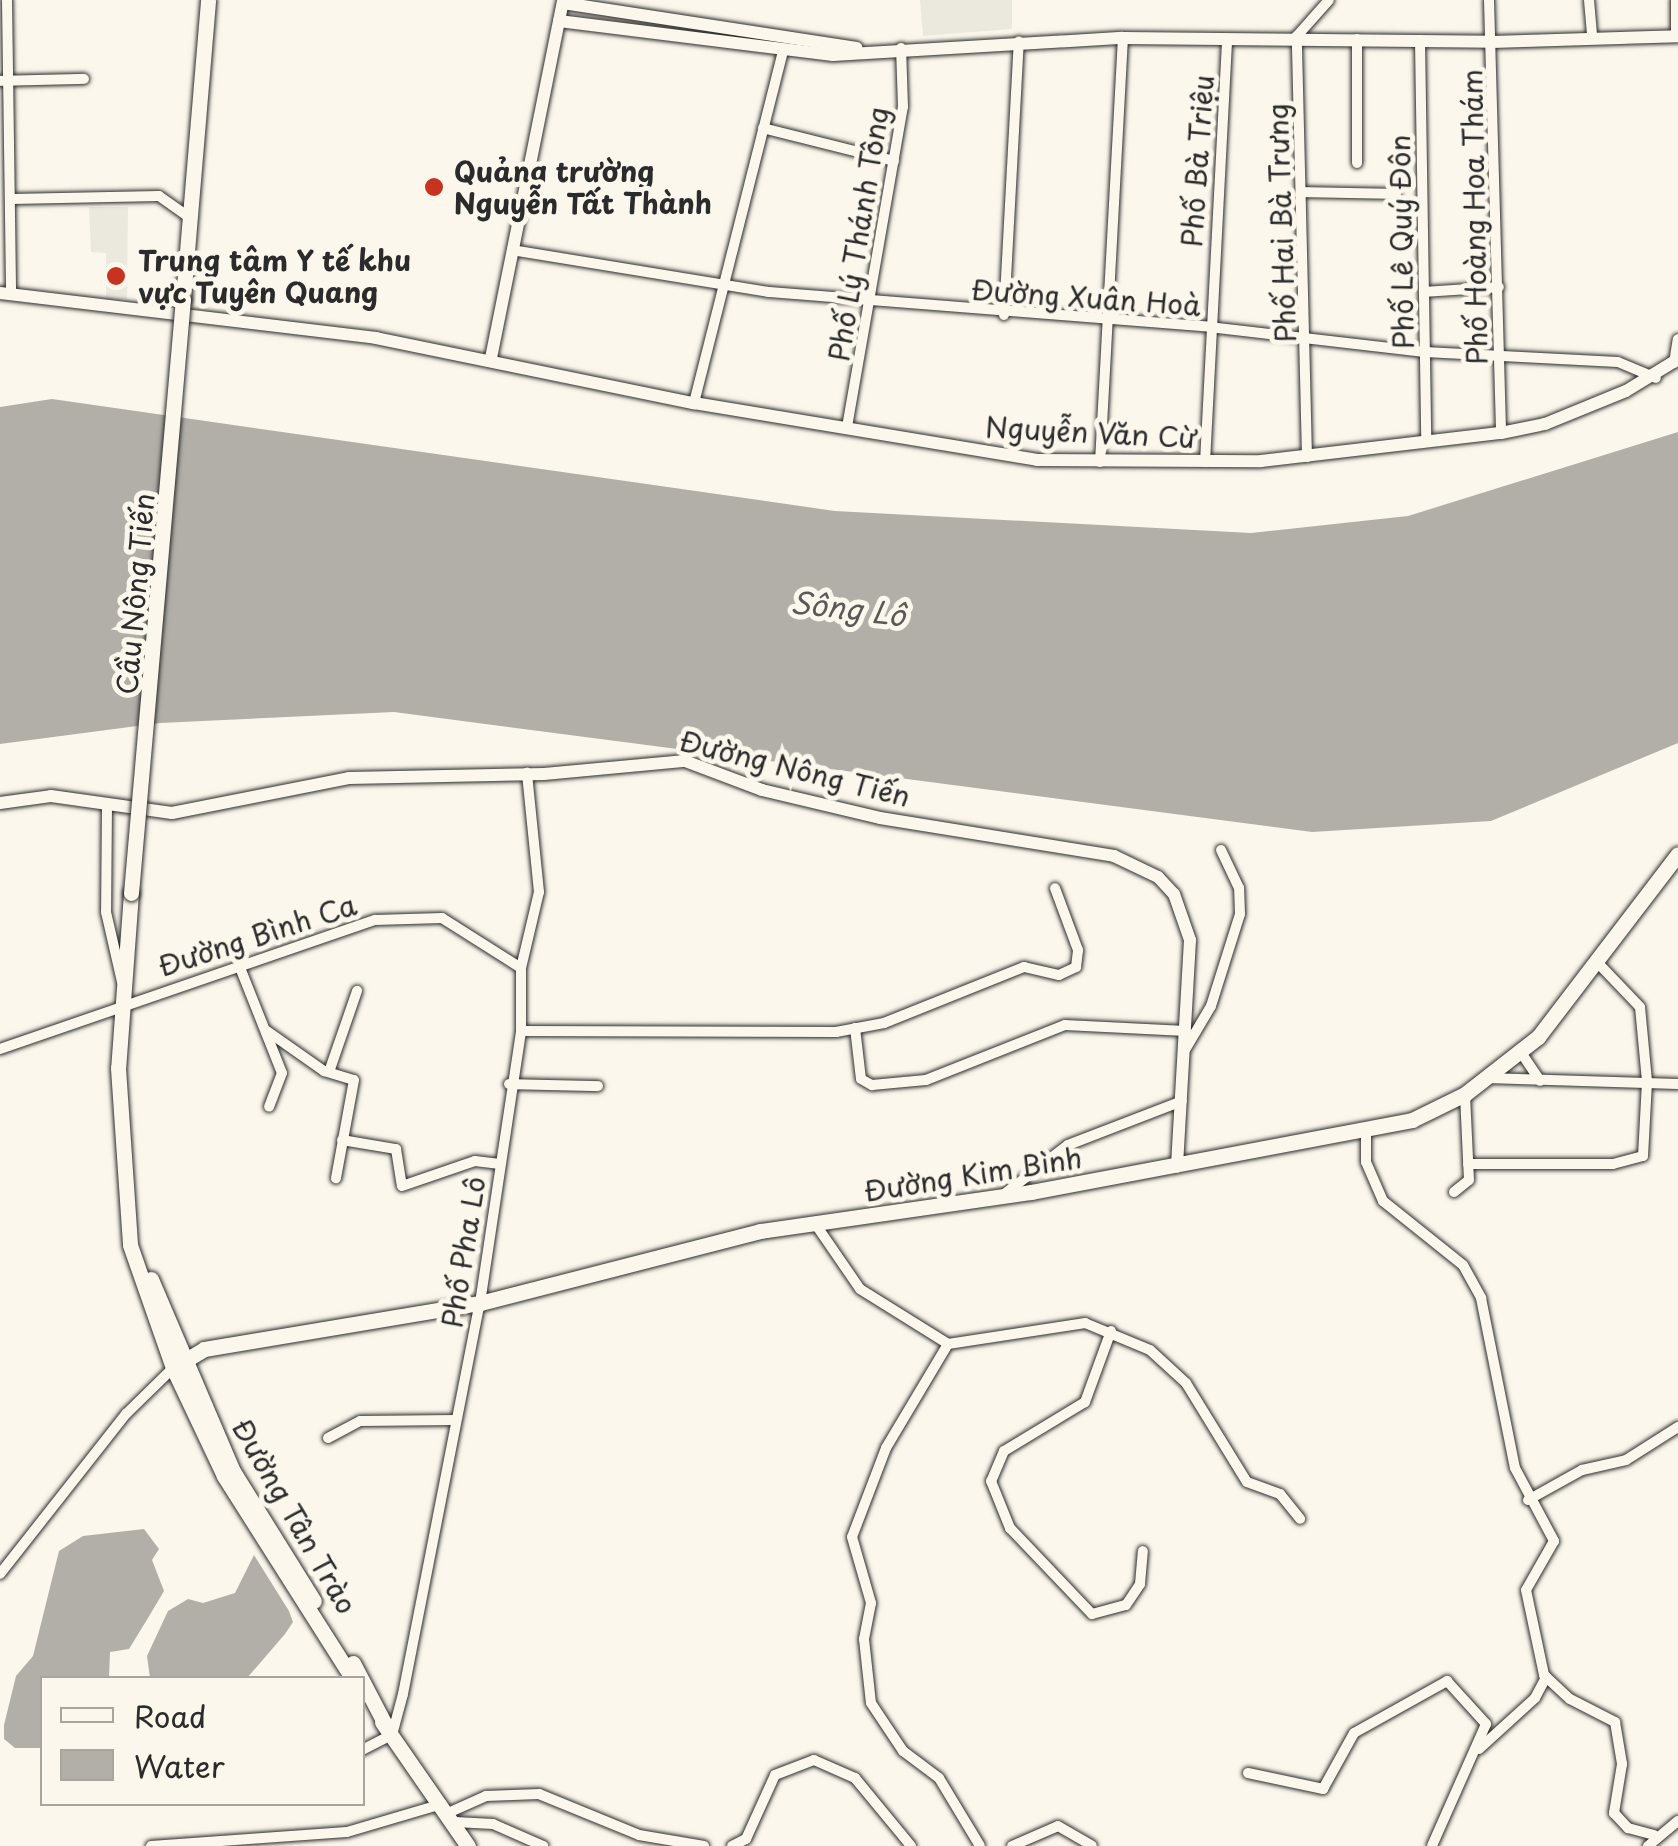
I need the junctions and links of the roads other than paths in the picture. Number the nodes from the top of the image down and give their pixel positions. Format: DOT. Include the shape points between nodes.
graph roads {
  1 [pos="6,0"];
  2 [pos="208,0"];
  3 [pos="1328,0"];
  4 [pos="1489,0"];
  5 [pos="1589,0"];
  6 [pos="1677,0"];
  7 [pos="563,1"];
  8 [pos="559,21"];
  9 [pos="1297,36"];
  10 [pos="1678,36"];
  11 [pos="1123,38"];
  12 [pos="1592,38"];
  13 [pos="1357,39"];
  14 [pos="9,40"];
  15 [pos="1420,41"];
  16 [pos="1019,42"];
  17 [pos="1227,42"];
  18 [pos="1492,42"];
  19 [pos="901,48"];
  20 [pos="783,50"];
  21 [pos="864,50"];
  22 [pos="0,53"];
  23 [pos="84,79"];
  24 [pos="6,81"];
  25 [pos="763,128"];
  26 [pos="894,160"];
  27 [pos="1357,162"];
  28 [pos="1302,192"];
  29 [pos="1396,194"];
  30 [pos="12,199"];
  31 [pos="190,218"];
  32 [pos="512,250"];
  33 [pos="722,287"];
  34 [pos="1498,287"];
  35 [pos="1424,292"];
  36 [pos="6,293"];
  37 [pos="872,304"];
  38 [pos="1004,315"];
  39 [pos="1110,320"];
  40 [pos="1209,327"];
  41 [pos="1307,338"];
  42 [pos="1678,339"];
  43 [pos="1425,352"];
  44 [pos="1500,352"];
  45 [pos="492,358"];
  46 [pos="1676,361"];
  47 [pos="1656,378"];
  48 [pos="694,403"];
  49 [pos="847,427"];
  50 [pos="1501,433"];
  51 [pos="1426,442"];
  52 [pos="1307,457"];
  53 [pos="1100,462"];
  54 [pos="1205,462"];
  55 [pos="527,773"];
  56 [pos="0,803"];
  57 [pos="107,805"];
  58 [pos="1221,850"];
  59 [pos="1678,854"];
  60 [pos="1055,888"];
  61 [pos="132,892"];
  62 [pos="1596,961"];
  63 [pos="239,965"];
  64 [pos="522,968"];
  65 [pos="122,982"];
  66 [pos="357,992"];
  67 [pos="120,1002"];
  68 [pos="855,1028"];
  69 [pos="267,1031"];
  70 [pos="521,1031"];
  71 [pos="1186,1032"];
  72 [pos="0,1049"];
  73 [pos="1185,1050"];
  74 [pos="1520,1051"];
  75 [pos="329,1072"];
  76 [pos="1486,1078"];
  77 [pos="1540,1081"];
  78 [pos="1647,1081"];
  79 [pos="509,1084"];
  80 [pos="1678,1084"];
  81 [pos="598,1086"];
  82 [pos="1465,1094"];
  83 [pos="1182,1101"];
  84 [pos="269,1107"];
  85 [pos="1366,1128"];
  86 [pos="342,1140"];
  87 [pos="500,1164"];
  88 [pos="1468,1164"];
  89 [pos="1177,1166"];
  90 [pos="336,1178"];
  91 [pos="1027,1185"];
  92 [pos="1454,1192"];
  93 [pos="814,1222"];
  94 [pos="480,1302"];
  95 [pos="1111,1331"];
  96 [pos="948,1344"];
  97 [pos="179,1364"];
  98 [pos="455,1420"];
  99 [pos="1678,1426"];
  100 [pos="328,1438"];
  101 [pos="1528,1500"];
  102 [pos="1300,1519"];
  103 [pos="1143,1551"];
  104 [pos="0,1574"];
  105 [pos="351,1676"];
  106 [pos="361,1676"];
  107 [pos="1546,1678"];
  108 [pos="365,1682"];
  109 [pos="365,1698"];
  110 [pos="390,1733"];
  111 [pos="365,1748"];
  112 [pos="1478,1749"];
  113 [pos="1248,1774"];
  114 [pos="448,1813"];
  115 [pos="1678,1821"];
  116 [pos="347,1832"];
  117 [pos="1651,1841"];
  118 [pos="151,1846"];
  119 [pos="346,1846"];
  120 [pos="468,1846"];
  121 [pos="544,1846"];
  122 [pos="704,1846"];
  123 [pos="732,1846"];
  124 [pos="911,1846"];
  125 [pos="980,1846"];
  126 [pos="1012,1846"];
  127 [pos="1092,1846"];
  128 [pos="1432,1846"];
  1 -- 14 [label="street"];
  2 -- 31 [label="main road"];
  3 -- 9 [label="street"];
  4 -- 18 [label="street, Phố Hoàng Hoa Thám"];
  5 -- 12 [label="street"];
  6 -- 10 [label="street"];
  7 -- 8 [label="street"];
  7 -- 21 [label="street"];
  8 -- 20 [label="street"];
  8 -- 32 [label="street"];
  9 -- 13 [label="street"];
  9 -- 17 [label="street"];
  9 -- 28 [label="street, Phố Hai Bà Trưng"];
  10 -- 12 [label="street"];
  11 -- 16 [label="street"];
  11 -- 17 [label="street"];
  11 -- 39 [label="street"];
  12 -- 18 [label="street"];
  13 -- 15 [label="street"];
  13 -- 27 [label="street"];
  14 -- 22 [label="street"];
  14 -- 24 [label="street"];
  15 -- 18 [label="street"];
  15 -- 35 [label="street, Phố Lê Quý Đôn"];
  16 -- 19 [label="street"];
  16 -- 38 [label="street"];
  17 -- 40 [label="street, Phố Bà Triệu"];
  18 -- 34 [label="street, Phố Hoàng Hoa Thám"];
  19 -- 21 [label="street"];
  19 -- 26 [label="street, Phố Lý Thánh Tông" via="903,107"];
  20 -- 21 [label="street"];
  20 -- 25 [label="street"];
  23 -- 24 [label="street"];
  24 -- 30 [label="street"];
  25 -- 26 [label="street"];
  25 -- 33 [label="street"];
  26 -- 37 [label="street, Phố Lý Thánh Tông"];
  28 -- 29 [label="street"];
  28 -- 41 [label="street, Phố Hai Bà Trưng"];
  30 -- 31 [label="street" via="158,196"];
  30 -- 36 [label="street"];
  31 -- 61 [label="main road, Cầu Nông Tiến, bridge"];
  32 -- 33 [label="street, Đường Xuân Hoà"];
  32 -- 45 [label="street"];
  33 -- 37 [label="street, Đường Xuân Hoà"];
  33 -- 48 [label="street"];
  34 -- 35 [label="street"];
  34 -- 44 [label="street, Phố Hoàng Hoa Thám"];
  35 -- 43 [label="street, Phố Lê Quý Đôn"];
  36 -- 45 [label="street, Nguyễn Văn Cừ"];
  37 -- 38 [label="street, Đường Xuân Hoà"];
  37 -- 49 [label="street, Phố Lý Thánh Tông"];
  38 -- 39 [label="street, Đường Xuân Hoà"];
  39 -- 40 [label="street, Đường Xuân Hoà"];
  39 -- 53 [label="street"];
  40 -- 41 [label="street, Đường Xuân Hoà"];
  40 -- 54 [label="street, Phố Bà Triệu"];
  41 -- 43 [label="street, Đường Xuân Hoà"];
  41 -- 52 [label="street, Phố Hai Bà Trưng"];
  42 -- 46 [label="street"];
  43 -- 44 [label="street, Đường Xuân Hoà"];
  43 -- 51 [label="street, Phố Lê Quý Đôn"];
  44 -- 47 [label="street, Đường Xuân Hoà" via="1618,362"];
  44 -- 50 [label="street, Phố Hoàng Hoa Thám"];
  45 -- 48 [label="street, Nguyễn Văn Cừ"];
  46 -- 47 [label="street, Nguyễn Văn Cừ"];
  47 -- 50 [label="street, Nguyễn Văn Cừ" via="1545,424"];
  48 -- 49 [label="street, Nguyễn Văn Cừ"];
  49 -- 53 [label="street, Nguyễn Văn Cừ" via="994,456"];
  50 -- 51 [label="street, Nguyễn Văn Cừ"];
  51 -- 52 [label="street, Nguyễn Văn Cừ"];
  52 -- 54 [label="street, Nguyễn Văn Cừ"];
  53 -- 54 [label="street, Nguyễn Văn Cừ"];
  55 -- 57 [label="street, Đường Nông Tiến" via="350,778 172,812"];
  55 -- 64 [label="street, Phố Pha Lô" via="539,892"];
  55 -- 71 [label="street, Đường Nông Tiến" via="684,761 762,790 880,818 1136,864 1158,877 1184,916 1191,962"];
  56 -- 57 [label="street, Đường Nông Tiến" via="51,796"];
  57 -- 65 [label="street" via="106,912"];
  58 -- 73 [label="street" via="1239,888 1240,914 1211,1006"];
  59 -- 62 [label="main road, Đường Kim Bình"];
  60 -- 68 [label="street" via="1078,950 1076,967 1059,974 1024,968"];
  61 -- 65 [label="main road, Đường Tân Trào"];
  62 -- 74 [label="main road, Đường Kim Bình" via="1555,1018"];
  62 -- 78 [label="street" via="1640,1008"];
  63 -- 64 [label="street, Đường Bình Ca" via="359,924 430,914"];
  63 -- 67 [label="street, Đường Bình Ca"];
  63 -- 69 [label="street"];
  64 -- 70 [label="street, Phố Pha Lô"];
  65 -- 67 [label="main road, Đường Tân Trào"];
  66 -- 75 [label="street"];
  67 -- 72 [label="street, Đường Bình Ca"];
  67 -- 97 [label="main road, Đường Tân Trào" via="119,1119 130,1245"];
  68 -- 70 [label="street"];
  68 -- 71 [label="street" via="861,1078 872,1085 926,1080 1065,1025"];
  69 -- 75 [label="street"];
  69 -- 84 [label="street" via="283,1079"];
  70 -- 79 [label="street, Phố Pha Lô"];
  71 -- 73 [label="street, Đường Nông Tiến"];
  73 -- 83 [label="street, Đường Nông Tiến"];
  74 -- 76 [label="main road, Đường Kim Bình"];
  74 -- 77 [label="street"];
  75 -- 86 [label="street" via="354,1082"];
  76 -- 77 [label="street"];
  76 -- 82 [label="main road, Đường Kim Bình"];
  77 -- 78 [label="street"];
  78 -- 80 [label="street"];
  78 -- 88 [label="street" via="1645,1152 1637,1161"];
  79 -- 81 [label="street"];
  79 -- 87 [label="street, Phố Pha Lô"];
  82 -- 85 [label="main road, Đường Kim Bình" via="1412,1120"];
  82 -- 88 [label="street"];
  83 -- 89 [label="street, Đường Nông Tiến"];
  83 -- 91 [label="street" via="1068,1145"];
  85 -- 89 [label="main road, Đường Kim Bình"];
  85 -- 101 [label="street" via="1366,1162 1383,1202 1457,1259 1481,1298 1503,1385 1503,1420"];
  86 -- 87 [label="street" via="397,1150 402,1186 475,1161"];
  86 -- 90 [label="street"];
  87 -- 94 [label="street, Phố Pha Lô"];
  88 -- 92 [label="street" via="1467,1186"];
  89 -- 91 [label="main road, Đường Kim Bình"];
  91 -- 93 [label="main road, Đường Kim Bình" via="1002,1196"];
  93 -- 94 [label="main road, Đường Kim Bình"];
  93 -- 96 [label="street" via="860,1289"];
  94 -- 97 [label="main road, Đường Kim Bình" via="204,1349"];
  94 -- 98 [label="street, Phố Pha Lô"];
  95 -- 96 [label="street" via="1085,1323"];
  95 -- 102 [label="street" via="1150,1350 1179,1375 1242,1476 1280,1494"];
  95 -- 103 [label="street" via="1085,1402 1004,1451 992,1481 1010,1528 1092,1614 1126,1605 1140,1584"];
  96 -- 125 [label="street" via="886,1448 852,1537 871,1603 864,1639 872,1702 903,1751 939,1778"];
  97 -- 104 [label="street" via="126,1414"];
  97 -- 105 [label="main road, Đường Tân Trào" via="224,1476"];
  97 -- 106 [label="main road, Đường Tân Trào" via="233,1471"];
  98 -- 100 [label="street" via="360,1420"];
  98 -- 110 [label="street, Phố Pha Lô"];
  99 -- 101 [label="street" via="1626,1460 1582,1470"];
  101 -- 107 [label="street" via="1554,1541 1526,1590"];
  107 -- 112 [label="street" via="1535,1698"];
  107 -- 117 [label="street" via="1615,1722 1622,1764 1614,1813"];
  108 -- 110 [label="main road, Đường Tân Trào"];
  109 -- 110 [label="main road, Đường Tân Trào"];
  110 -- 111 [label="street"];
  110 -- 114 [label="main road, Đường Tân Trào"];
  112 -- 113 [label="street" via="1485,1720 1447,1680 1354,1732 1322,1789"];
  112 -- 128 [label="street" via="1446,1803"];
  114 -- 116 [label="street"];
  114 -- 120 [label="main road, Đường Tân Trào"];
  114 -- 121 [label="street"];
  114 -- 122 [label="street" via="486,1796 539,1794 639,1836"];
  115 -- 117 [label="street"];
  116 -- 118 [label="street"];
  116 -- 119 [label="street"];
  123 -- 124 [label="street" via="746,1839 775,1775 814,1760 854,1778"];
  126 -- 127 [label="street" via="1058,1826"];
}
